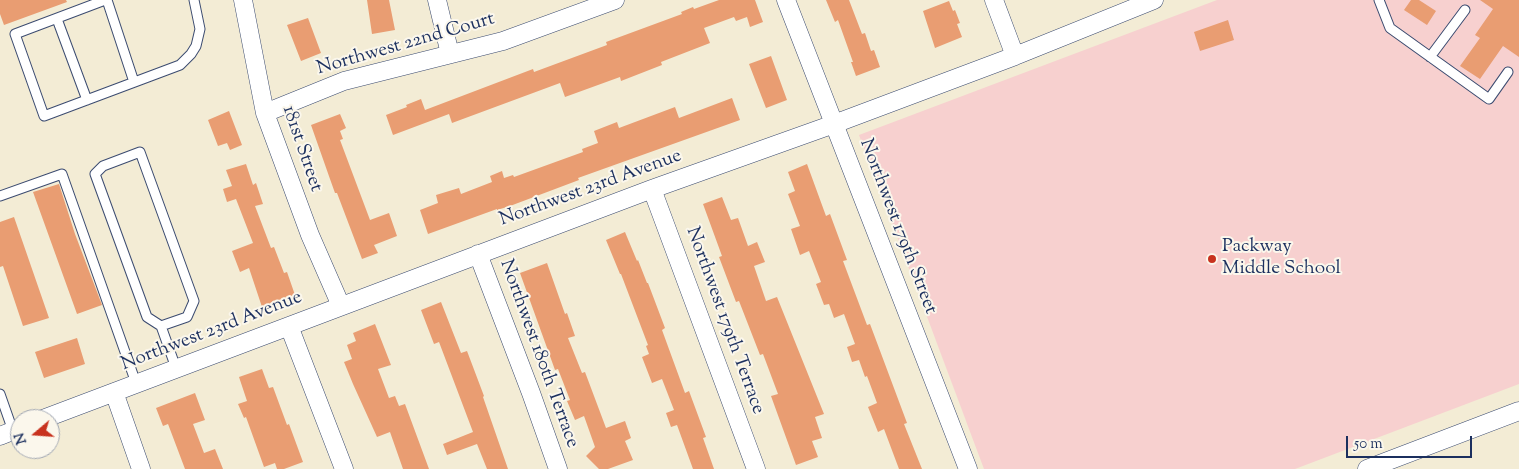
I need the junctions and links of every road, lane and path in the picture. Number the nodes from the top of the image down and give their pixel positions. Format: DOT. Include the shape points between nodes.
graph roads {
  1 [pos="106,0"];
  2 [pos="194,0"];
  3 [pos="242,0"];
  4 [pos="437,0"];
  5 [pos="615,0"];
  6 [pos="786,0"];
  7 [pos="994,0"];
  8 [pos="1154,0"];
  9 [pos="1379,0"];
  10 [pos="95,2"];
  11 [pos="1465,10"];
  12 [pos="57,18"];
  13 [pos="450,54"];
  14 [pos="1014,56"];
  15 [pos="1430,57"];
  16 [pos="1508,72"];
  17 [pos="134,82"];
  18 [pos="86,100"];
  19 [pos="265,113"];
  20 [pos="834,124"];
  21 [pos="652,188"];
  22 [pos="0,196"];
  23 [pos="478,254"];
  24 [pos="341,306"];
  25 [pos="160,326"];
  26 [pos="290,326"];
  27 [pos="176,368"];
  28 [pos="136,383"];
  29 [pos="114,392"];
  30 [pos="0,394"];
  31 [pos="1519,411"];
  32 [pos="60,413"];
  33 [pos="10,429"];
  34 [pos="1396,464"];
  35 [pos="141,469"];
  36 [pos="344,469"];
  37 [pos="558,469"];
  38 [pos="756,469"];
  39 [pos="968,469"];
  40 [pos="1367,469"];
  1 -- 10 [label="lane"];
  1 -- 17 [label="lane"];
  2 -- 17 [label="lane" via="200,29 196,46 180,65"];
  3 -- 19 [label="street, 181st Street"];
  4 -- 13 [label="street"];
  5 -- 13 [label="street, Northwest 22nd Court" via="503,41"];
  6 -- 20 [label="street, Northwest 179th Street"];
  7 -- 14 [label="street"];
  8 -- 14 [label="street, Northwest 23rd Avenue"];
  9 -- 15 [label="lane" via="1390,28"];
  10 -- 12 [label="lane"];
  11 -- 15 [label="lane"];
  12 -- 18 [label="lane"];
  12 -- 18 [label="lane" via="14,34 44,116"];
  13 -- 19 [label="street, Northwest 22nd Court" via="344,81"];
  14 -- 20 [label="street, Northwest 23rd Avenue"];
  15 -- 16 [label="lane" via="1488,99"];
  17 -- 18 [label="lane"];
  19 -- 24 [label="street, 181st Street" via="310,235"];
  20 -- 21 [label="street, Northwest 23rd Avenue"];
  20 -- 39 [label="street, Northwest 179th Street"];
  21 -- 23 [label="street, Northwest 23rd Avenue"];
  21 -- 38 [label="street, Northwest 179th Terrace"];
  22 -- 28 [label="lane" via="62,174"];
  23 -- 24 [label="street, Northwest 23rd Avenue"];
  23 -- 37 [label="street, Northwest 180th Terrace"];
  24 -- 26 [label="street, Northwest 23rd Avenue"];
  25 -- 25 [label="lane" via="148,316 95,174 104,166 140,152 194,301 187,317"];
  25 -- 27 [label="lane"];
  26 -- 27 [label="street, Northwest 23rd Avenue"];
  26 -- 36 [label="street"];
  27 -- 28 [label="street, Northwest 23rd Avenue"];
  28 -- 29 [label="street, Northwest 23rd Avenue"];
  29 -- 32 [label="street, Northwest 23rd Avenue"];
  29 -- 35 [label="street"];
  30 -- 33 [label="lane"];
  31 -- 34 [label="street"];
  34 -- 40 [label="street"];
}
